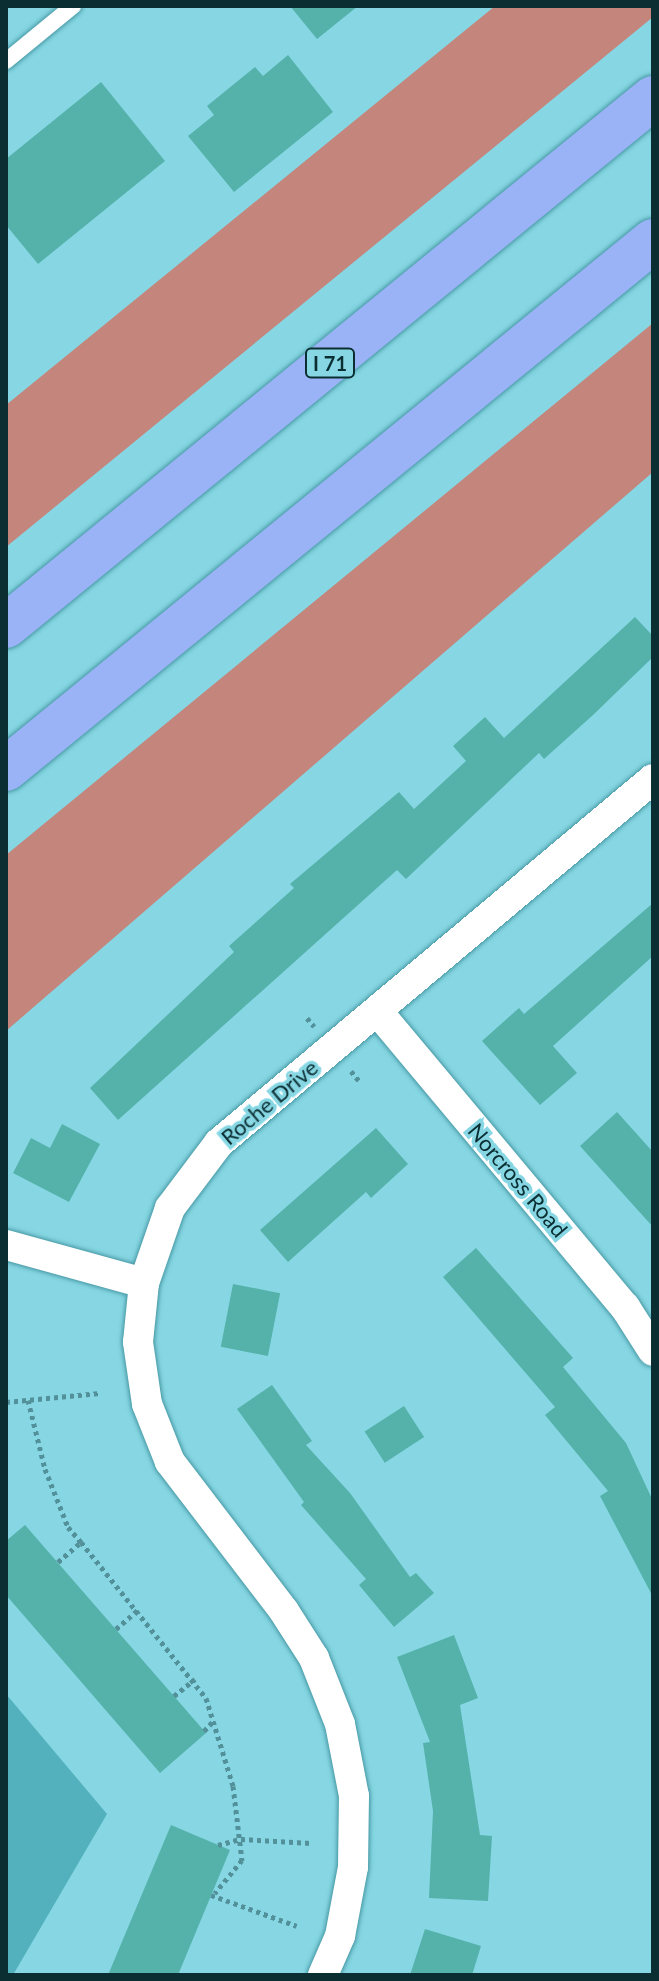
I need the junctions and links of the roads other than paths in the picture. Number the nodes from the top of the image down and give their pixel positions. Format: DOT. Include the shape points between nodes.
graph roads {
  1 [pos="73,6"];
  2 [pos="6,61"];
  3 [pos="653,98"];
  4 [pos="653,241"];
  5 [pos="6,626"];
  6 [pos="6,769"];
  7 [pos="653,779"];
  8 [pos="378,1012"];
  9 [pos="6,1245"];
  10 [pos="144,1283"];
  11 [pos="653,1351"];
  12 [pos="323,1975"];
  1 -- 2 [label="lane"];
  3 -- 5 [label="highway, I 71"];
  4 -- 6 [label="highway"];
  7 -- 8 [label="street, Roche Drive"];
  8 -- 10 [label="street, Roche Drive" via="219,1143 170,1208"];
  8 -- 11 [label="street, Norcross Road" via="625,1307"];
  9 -- 10 [label="street"];
  10 -- 12 [label="street, Roche Drive" via="138,1342 145,1388 170,1462 314,1658 340,1724 354,1796 353,1867 340,1936"];
}
